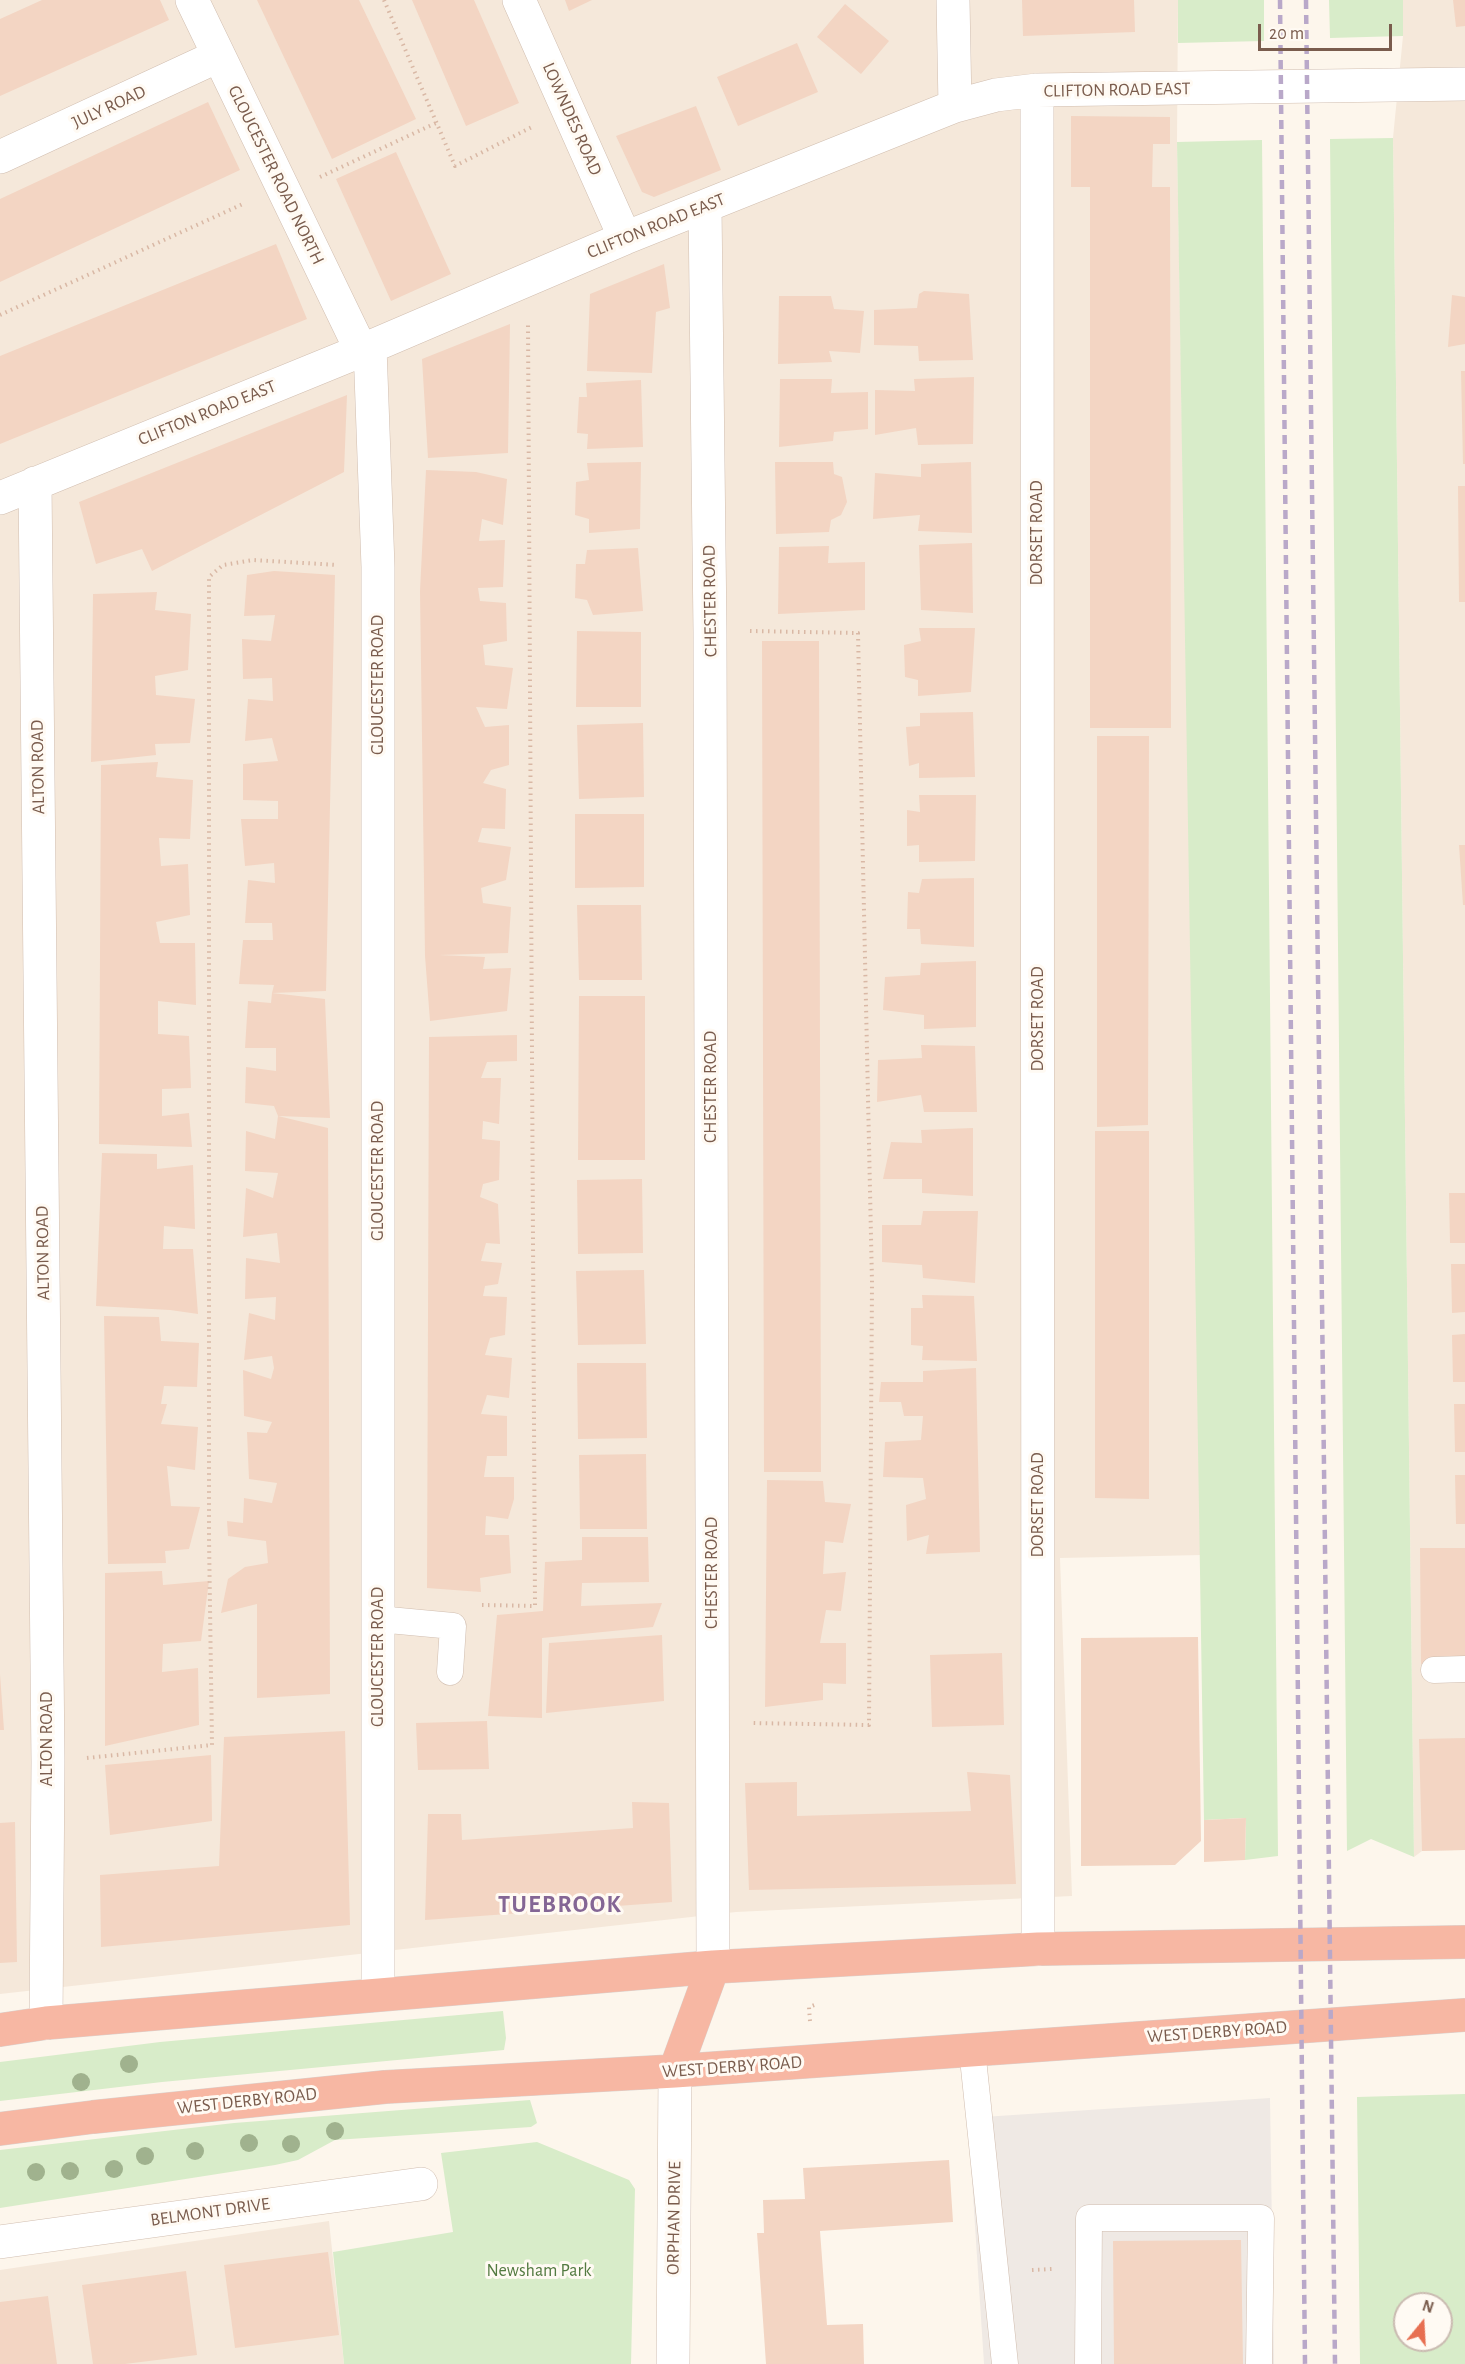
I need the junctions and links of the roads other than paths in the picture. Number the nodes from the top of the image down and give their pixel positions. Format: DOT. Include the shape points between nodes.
graph roads {
  1 [pos="192,0"];
  2 [pos="519,0"];
  3 [pos="953,0"];
  4 [pos="218,56"];
  5 [pos="1465,84"];
  6 [pos="1037,90"];
  7 [pos="955,106"];
  8 [pos="0,158"];
  9 [pos="705,207"];
  10 [pos="625,238"];
  11 [pos="366,349"];
  12 [pos="35,483"];
  13 [pos="0,498"];
  14 [pos="378,1619"];
  15 [pos="1465,1669"];
  16 [pos="1434,1670"];
  17 [pos="450,1672"];
  18 [pos="1465,1942"];
  19 [pos="1038,1949"];
  20 [pos="713,1967"];
  21 [pos="378,1994"];
  22 [pos="1465,2015"];
  23 [pos="46,2023"];
  24 [pos="0,2030"];
  25 [pos="972,2049"];
  26 [pos="675,2071"];
  27 [pos="0,2129"];
  28 [pos="421,2184"];
  29 [pos="0,2242"];
  30 [pos="673,2364"];
  31 [pos="1005,2364"];
  32 [pos="1088,2364"];
  33 [pos="1259,2364"];
  1 -- 4 [label="street, GLOUCESTER ROAD NORTH"];
  2 -- 10 [label="street, LOWNDES ROAD"];
  3 -- 7 [label="street"];
  4 -- 8 [label="street, JULY ROAD"];
  4 -- 11 [label="street, GLOUCESTER ROAD NORTH" via="340,307"];
  5 -- 6 [label="street, CLIFTON ROAD EAST"];
  6 -- 7 [label="street, CLIFTON ROAD EAST"];
  6 -- 19 [label="street, DORSET ROAD"];
  7 -- 9 [label="street, CLIFTON ROAD EAST"];
  9 -- 10 [label="street, CLIFTON ROAD EAST"];
  9 -- 20 [label="street, CHESTER ROAD" via="710,632"];
  10 -- 11 [label="street, CLIFTON ROAD EAST"];
  11 -- 12 [label="street, CLIFTON ROAD EAST"];
  11 -- 14 [label="street, GLOUCESTER ROAD" via="378,567"];
  12 -- 13 [label="street, CLIFTON ROAD EAST"];
  12 -- 23 [label="street, ALTON ROAD" via="48,1762"];
  14 -- 17 [label="lane" via="453,1626"];
  14 -- 21 [label="street, GLOUCESTER ROAD"];
  15 -- 16 [label="lane"];
  18 -- 19 [label="highway"];
  19 -- 20 [label="highway"];
  20 -- 21 [label="highway"];
  20 -- 26 [label="highway"];
  21 -- 23 [label="highway"];
  22 -- 25 [label="highway, WEST DERBY ROAD"];
  23 -- 24 [label="highway"];
  25 -- 26 [label="highway, WEST DERBY ROAD"];
  25 -- 31 [label="lane"];
  26 -- 27 [label="highway, WEST DERBY ROAD" via="385,2087"];
  26 -- 30 [label="street, ORPHAN DRIVE"];
  28 -- 29 [label="street, BELMONT DRIVE"];
  32 -- 33 [label="lane" via="1089,2218 1261,2218"];
}
